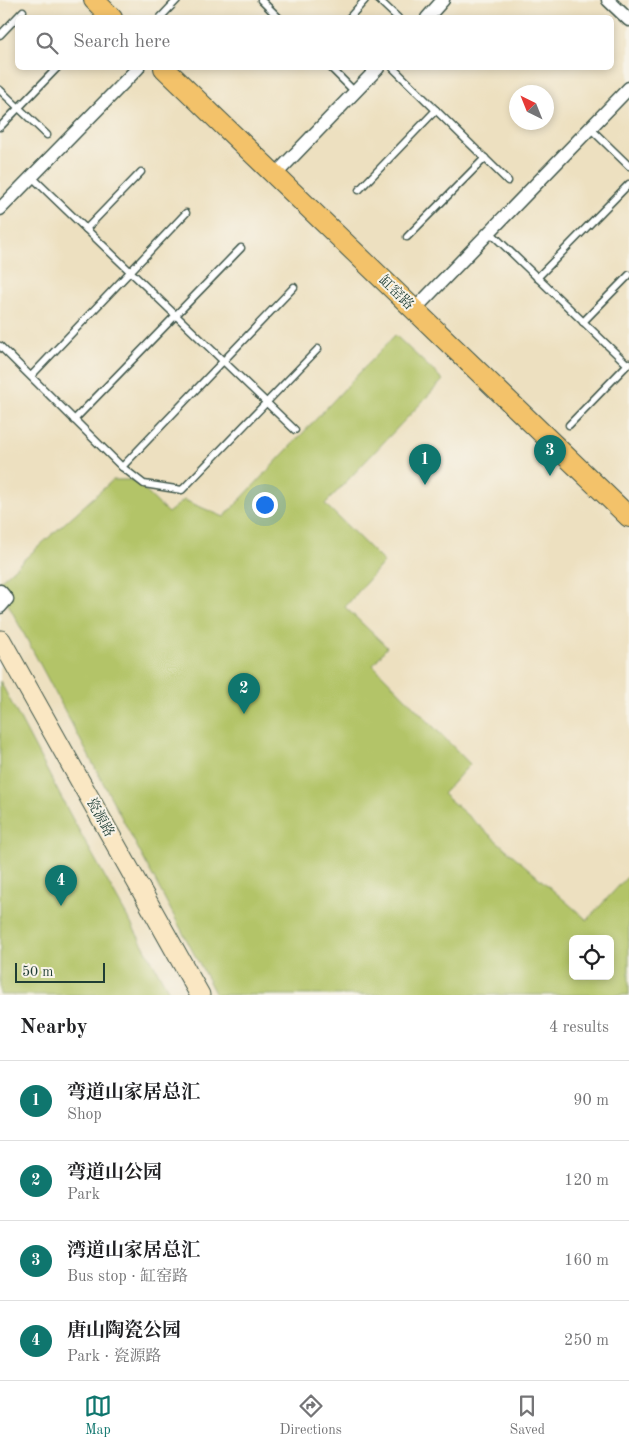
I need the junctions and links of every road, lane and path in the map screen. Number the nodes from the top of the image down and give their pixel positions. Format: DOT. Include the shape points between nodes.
graph roads {
  1 [pos="94,0"];
  2 [pos="177,0"];
  3 [pos="365,0"];
  4 [pos="379,0"];
  5 [pos="443,0"];
  6 [pos="608,0"];
  7 [pos="265,1"];
  8 [pos="23,11"];
  9 [pos="19,15"];
  10 [pos="109,15"];
  11 [pos="163,15"];
  12 [pos="277,15"];
  13 [pos="352,15"];
  14 [pos="395,15"];
  15 [pos="430,15"];
  16 [pos="15,20"];
  17 [pos="629,20"];
  18 [pos="0,36"];
  19 [pos="55,70"];
  20 [pos="136,70"];
  21 [pos="166,70"];
  22 [pos="333,70"];
  23 [pos="376,70"];
  24 [pos="395,70"];
  25 [pos="629,88"];
  26 [pos="0,90"];
  27 [pos="355,92"];
  28 [pos="19,108"];
  29 [pos="436,110"];
  30 [pos="0,127"];
  31 [pos="590,128"];
  32 [pos="48,135"];
  33 [pos="485,158"];
  34 [pos="629,166"];
  35 [pos="141,172"];
  36 [pos="275,175"];
  37 [pos="32,177"];
  38 [pos="508,181"];
  39 [pos="629,184"];
  40 [pos="359,190"];
  41 [pos="0,209"];
  42 [pos="186,213"];
  43 [pos="86,229"];
  44 [pos="490,232"];
  45 [pos="407,237"];
  46 [pos="241,248"];
  47 [pos="130,272"];
  48 [pos="629,275"];
  49 [pos="537,278"];
  50 [pos="294,287"];
  51 [pos="415,309"];
  52 [pos="176,315"];
  53 [pos="583,322"];
  54 [pos="0,346"];
  55 [pos="318,349"];
  56 [pos="224,361"];
  57 [pos="628,364"];
  58 [pos="31,376"];
  59 [pos="266,402"];
  60 [pos="74,420"];
  61 [pos="569,425"];
  62 [pos="295,430"];
  63 [pos="122,467"];
  64 [pos="629,516"];
  65 [pos="0,591"];
  66 [pos="0,607"];
  67 [pos="1,638"];
  68 [pos="200,995"];
  1 -- 10 [label="main road"];
  2 -- 11 [label="lane"];
  3 -- 13 [label="lane"];
  4 -- 14 [label="lane"];
  5 -- 15 [label="street"];
  6 -- 17 [label="street"];
  7 -- 12 [label="lane"];
  8 -- 9 [label="lane"];
  16 -- 18 [label="lane"];
  19 -- 28 [label="lane"];
  20 -- 37 [label="street"];
  21 -- 36 [label="main road, 缸窑路"];
  22 -- 27 [label="lane"];
  23 -- 27 [label="street"];
  24 -- 29 [label="lane"];
  25 -- 31 [label="street"];
  26 -- 28 [label="lane"];
  27 -- 36 [label="street"];
  28 -- 30 [label="lane"];
  28 -- 32 [label="lane"];
  29 -- 33 [label="lane"];
  29 -- 40 [label="lane"];
  31 -- 34 [label="lane"];
  31 -- 44 [label="street"];
  33 -- 38 [label="lane"];
  33 -- 45 [label="lane"];
  35 -- 43 [label="lane"];
  36 -- 51 [label="main road, 缸窑路"];
  37 -- 41 [label="street"];
  37 -- 43 [label="lane"];
  39 -- 49 [label="lane"];
  42 -- 47 [label="lane"];
  43 -- 47 [label="lane"];
  44 -- 49 [label="lane"];
  44 -- 51 [label="street"];
  46 -- 52 [label="lane"];
  47 -- 52 [label="lane"];
  47 -- 58 [label="lane"];
  48 -- 53 [label="lane"];
  49 -- 53 [label="lane"];
  50 -- 56 [label="lane"];
  51 -- 64 [label="main road, 缸窑路"];
  52 -- 56 [label="lane"];
  52 -- 60 [label="lane"];
  53 -- 57 [label="lane"];
  54 -- 58 [label="lane"];
  55 -- 59 [label="lane"];
  56 -- 59 [label="lane"];
  56 -- 63 [label="lane"];
  57 -- 61 [label="lane"];
  58 -- 60 [label="lane"];
  59 -- 62 [label="lane"];
  59 -- 63 [label="lane" via="182,490 144,484"];
  60 -- 63 [label="lane"];
  65 -- 66 [label="street" via="7,599"];
  67 -- 68 [label="street, 瓷源路"];
}
